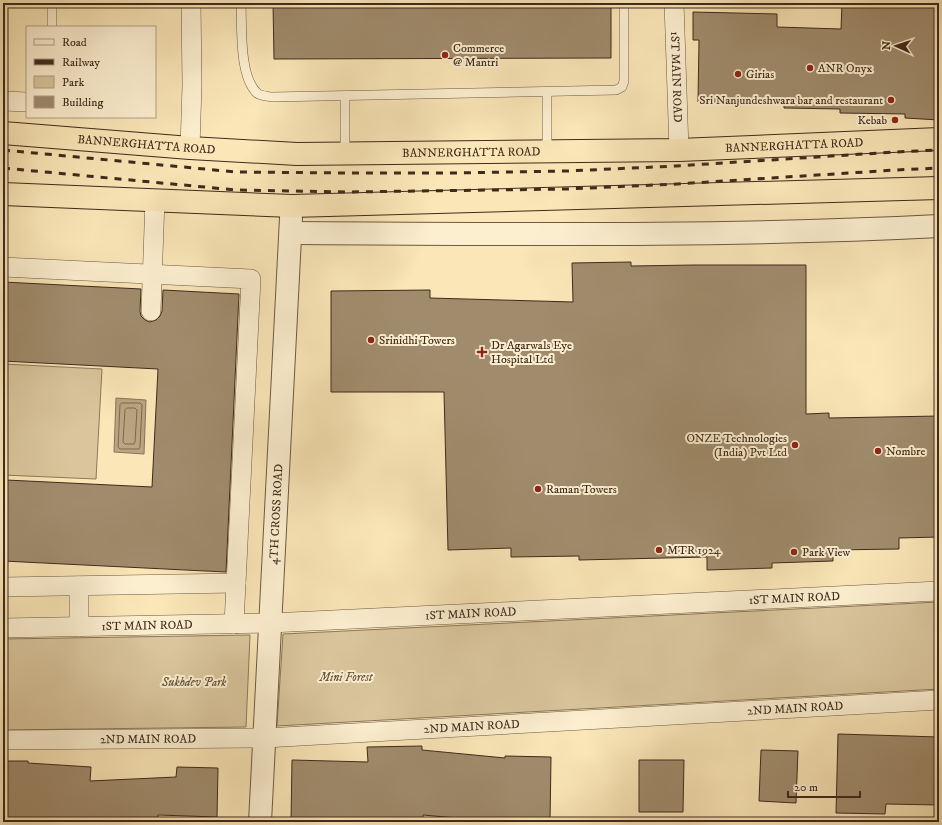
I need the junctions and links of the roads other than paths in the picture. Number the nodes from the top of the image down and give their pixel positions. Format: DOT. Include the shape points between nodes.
graph roads {
  1 [pos="52,3"];
  2 [pos="191,3"];
  3 [pos="241,3"];
  4 [pos="624,3"];
  5 [pos="674,3"];
  6 [pos="52,26"];
  7 [pos="547,92"];
  8 [pos="345,96"];
  9 [pos="3,101"];
  10 [pos="26,102"];
  11 [pos="3,132"];
  12 [pos="939,139"];
  13 [pos="190,148"];
  14 [pos="679,150"];
  15 [pos="547,151"];
  16 [pos="346,153"];
  17 [pos="939,188"];
  18 [pos="3,194"];
  19 [pos="155,200"];
  20 [pos="292,206"];
  21 [pos="939,226"];
  22 [pos="290,233"];
  23 [pos="3,267"];
  24 [pos="152,274"];
  25 [pos="151,311"];
  26 [pos="236,584"];
  27 [pos="79,586"];
  28 [pos="3,588"];
  29 [pos="939,591"];
  30 [pos="270,623"];
  31 [pos="234,624"];
  32 [pos="79,627"];
  33 [pos="3,628"];
  34 [pos="939,700"];
  35 [pos="265,738"];
  36 [pos="3,740"];
  37 [pos="260,822"];
  1 -- 6 [label="lane"];
  2 -- 13 [label="street"];
  3 -- 8 [label="lane" via="246,74 258,94 272,97"];
  4 -- 7 [label="lane" via="622,87 616,90"];
  5 -- 14 [label="street, 1ST MAIN ROAD"];
  7 -- 8 [label="lane"];
  7 -- 15 [label="lane"];
  8 -- 16 [label="lane"];
  9 -- 10 [label="street"];
  11 -- 13 [label="highway, BANNERGHATTA ROAD"];
  12 -- 14 [label="highway, BANNERGHATTA ROAD"];
  13 -- 16 [label="highway, BANNERGHATTA ROAD" via="297,154"];
  14 -- 15 [label="highway, BANNERGHATTA ROAD"];
  15 -- 16 [label="highway, BANNERGHATTA ROAD"];
  17 -- 20 [label="highway"];
  18 -- 19 [label="highway"];
  19 -- 20 [label="highway"];
  19 -- 24 [label="street"];
  20 -- 22 [label="street, 4TH CROSS ROAD"];
  21 -- 22 [label="street" via="864,230 578,234"];
  22 -- 30 [label="street, 4TH CROSS ROAD"];
  23 -- 24 [label="street"];
  24 -- 25 [label="street"];
  24 -- 26 [label="street" via="251,278"];
  26 -- 27 [label="street"];
  26 -- 31 [label="street"];
  27 -- 28 [label="street"];
  27 -- 32 [label="street"];
  29 -- 30 [label="street, 1ST MAIN ROAD"];
  30 -- 31 [label="street, 1ST MAIN ROAD"];
  30 -- 35 [label="street, 4TH CROSS ROAD"];
  31 -- 32 [label="street, 1ST MAIN ROAD"];
  32 -- 33 [label="street, 1ST MAIN ROAD"];
  34 -- 35 [label="street, 2ND MAIN ROAD"];
  35 -- 36 [label="street, 2ND MAIN ROAD"];
  35 -- 37 [label="street, 4TH CROSS ROAD"];
}
